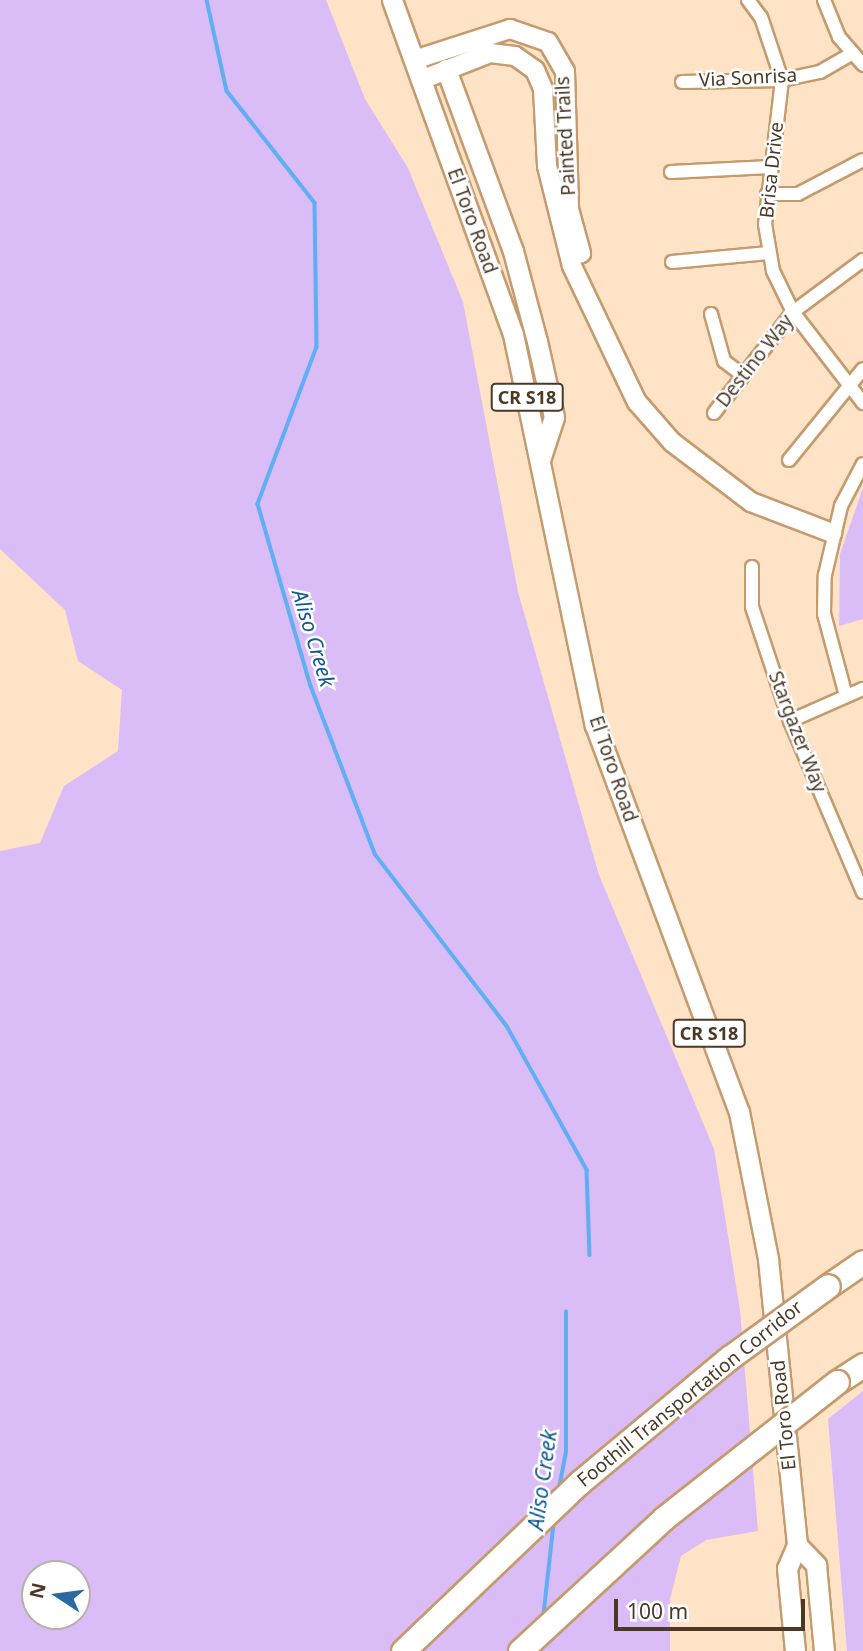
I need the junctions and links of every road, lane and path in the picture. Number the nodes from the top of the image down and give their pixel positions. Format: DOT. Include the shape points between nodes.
graph roads {
  1 [pos="392,0"];
  2 [pos="748,0"];
  3 [pos="824,0"];
  4 [pos="851,54"];
  5 [pos="414,61"];
  6 [pos="863,65"];
  7 [pos="446,69"];
  8 [pos="421,80"];
  9 [pos="782,80"];
  10 [pos="682,82"];
  11 [pos="863,160"];
  12 [pos="770,167"];
  13 [pos="671,172"];
  14 [pos="767,194"];
  15 [pos="769,253"];
  16 [pos="863,260"];
  17 [pos="671,262"];
  18 [pos="585,291"];
  19 [pos="793,312"];
  20 [pos="711,314"];
  21 [pos="863,369"];
  22 [pos="741,374"];
  23 [pos="847,383"];
  24 [pos="863,403"];
  25 [pos="714,413"];
  26 [pos="540,460"];
  27 [pos="789,460"];
  28 [pos="863,464"];
  29 [pos="832,533"];
  30 [pos="752,567"];
  31 [pos="863,689"];
  32 [pos="846,696"];
  33 [pos="790,721"];
  34 [pos="863,892"];
  35 [pos="863,1262"];
  36 [pos="863,1365"];
  37 [pos="797,1545"];
  38 [pos="403,1651"];
  39 [pos="520,1651"];
  40 [pos="796,1651"];
  41 [pos="824,1651"];
  1 -- 5 [label="main road, El Toro Road / CR S18"];
  2 -- 9 [label="street, Brisa Drive" via="761,17"];
  3 -- 4 [label="street"];
  4 -- 6 [label="street"];
  4 -- 9 [label="street, Via Sonrisa" via="820,72"];
  5 -- 8 [label="main road, El Toro Road / CR S18"];
  5 -- 18 [label="street, Painted Trails" via="510,29 548,42 565,71 569,209"];
  7 -- 8 [label="street, Painted Trails"];
  7 -- 18 [label="street, Painted Trails" via="490,53 515,56 535,70 543,89 557,211"];
  7 -- 26 [label="main road" via="513,251 537,341 554,417"];
  8 -- 26 [label="main road, El Toro Road / CR S18" via="513,334"];
  9 -- 10 [label="street, Via Sonrisa"];
  9 -- 12 [label="street, Brisa Drive"];
  11 -- 14 [label="street" via="798,194"];
  12 -- 13 [label="street"];
  12 -- 14 [label="street, Brisa Drive"];
  14 -- 15 [label="street, Brisa Drive"];
  15 -- 17 [label="street"];
  15 -- 19 [label="street, Brisa Drive"];
  16 -- 19 [label="street, Destino Way"];
  18 -- 29 [label="street, Painted Trails" via="638,402 672,442 751,502"];
  19 -- 22 [label="street, Destino Way"];
  19 -- 23 [label="street, Brisa Drive"];
  20 -- 22 [label="street" via="724,360"];
  21 -- 23 [label="street"];
  22 -- 25 [label="street, Destino Way"];
  23 -- 24 [label="street, Brisa Drive"];
  23 -- 27 [label="street"];
  26 -- 37 [label="main road, El Toro Road / CR S18" via="596,725 739,1112 751,1161 768,1259"];
  28 -- 29 [label="street"];
  29 -- 32 [label="street" via="824,614"];
  30 -- 33 [label="street, Stargazer Way" via="752,607"];
  31 -- 32 [label="street"];
  32 -- 33 [label="street"];
  33 -- 34 [label="street, Stargazer Way"];
  35 -- 38 [label="highway, Foothill Transportation Corridor, bridge" via="729,1358 580,1482"];
  36 -- 39 [label="highway, bridge" via="664,1518"];
  37 -- 40 [label="main road, El Toro Road / CR S18" via="787,1568"];
  37 -- 41 [label="main road, El Toro Road / CR S18" via="816,1565"];
}
